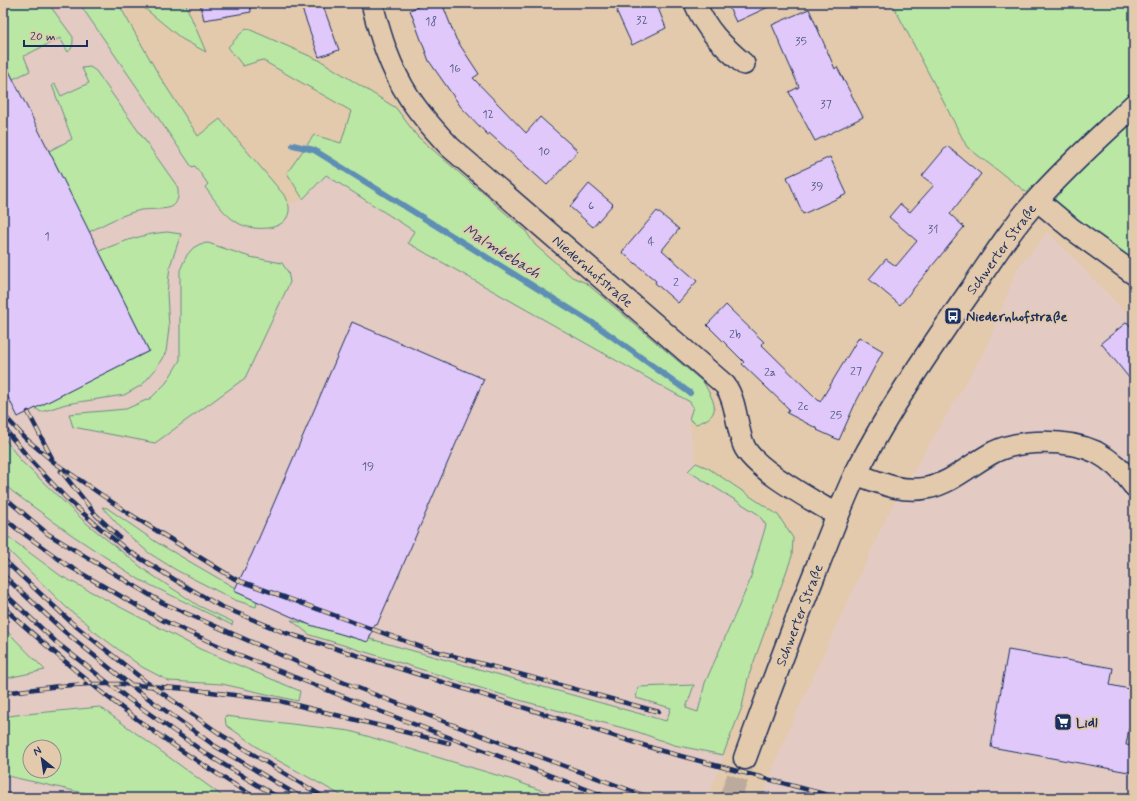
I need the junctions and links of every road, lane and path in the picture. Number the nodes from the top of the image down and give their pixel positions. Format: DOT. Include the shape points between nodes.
graph roads {
  1 [pos="372,3"];
  2 [pos="695,3"];
  3 [pos="744,64"];
  4 [pos="1134,105"];
  5 [pos="1037,200"];
  6 [pos="1134,274"];
  7 [pos="856,474"];
  8 [pos="1134,486"];
  9 [pos="837,515"];
  10 [pos="745,758"];
  1 -- 9 [label="street, Niedernhofstraße" via="392,66 409,98 450,147 725,385 731,394 738,429 745,448 756,462"];
  2 -- 3 [label="street" via="702,19 722,45"];
  4 -- 5 [label="main road, Schwerter Straße"];
  5 -- 6 [label="street"];
  5 -- 7 [label="main road, Schwerter Straße" via="1014,229 913,376"];
  7 -- 8 [label="street" via="894,488 927,488 954,477 995,452 1022,444 1050,443 1078,446 1095,452 1126,474"];
  7 -- 9 [label="main road, Schwerter Straße"];
  9 -- 10 [label="main road, Schwerter Straße"];
}
